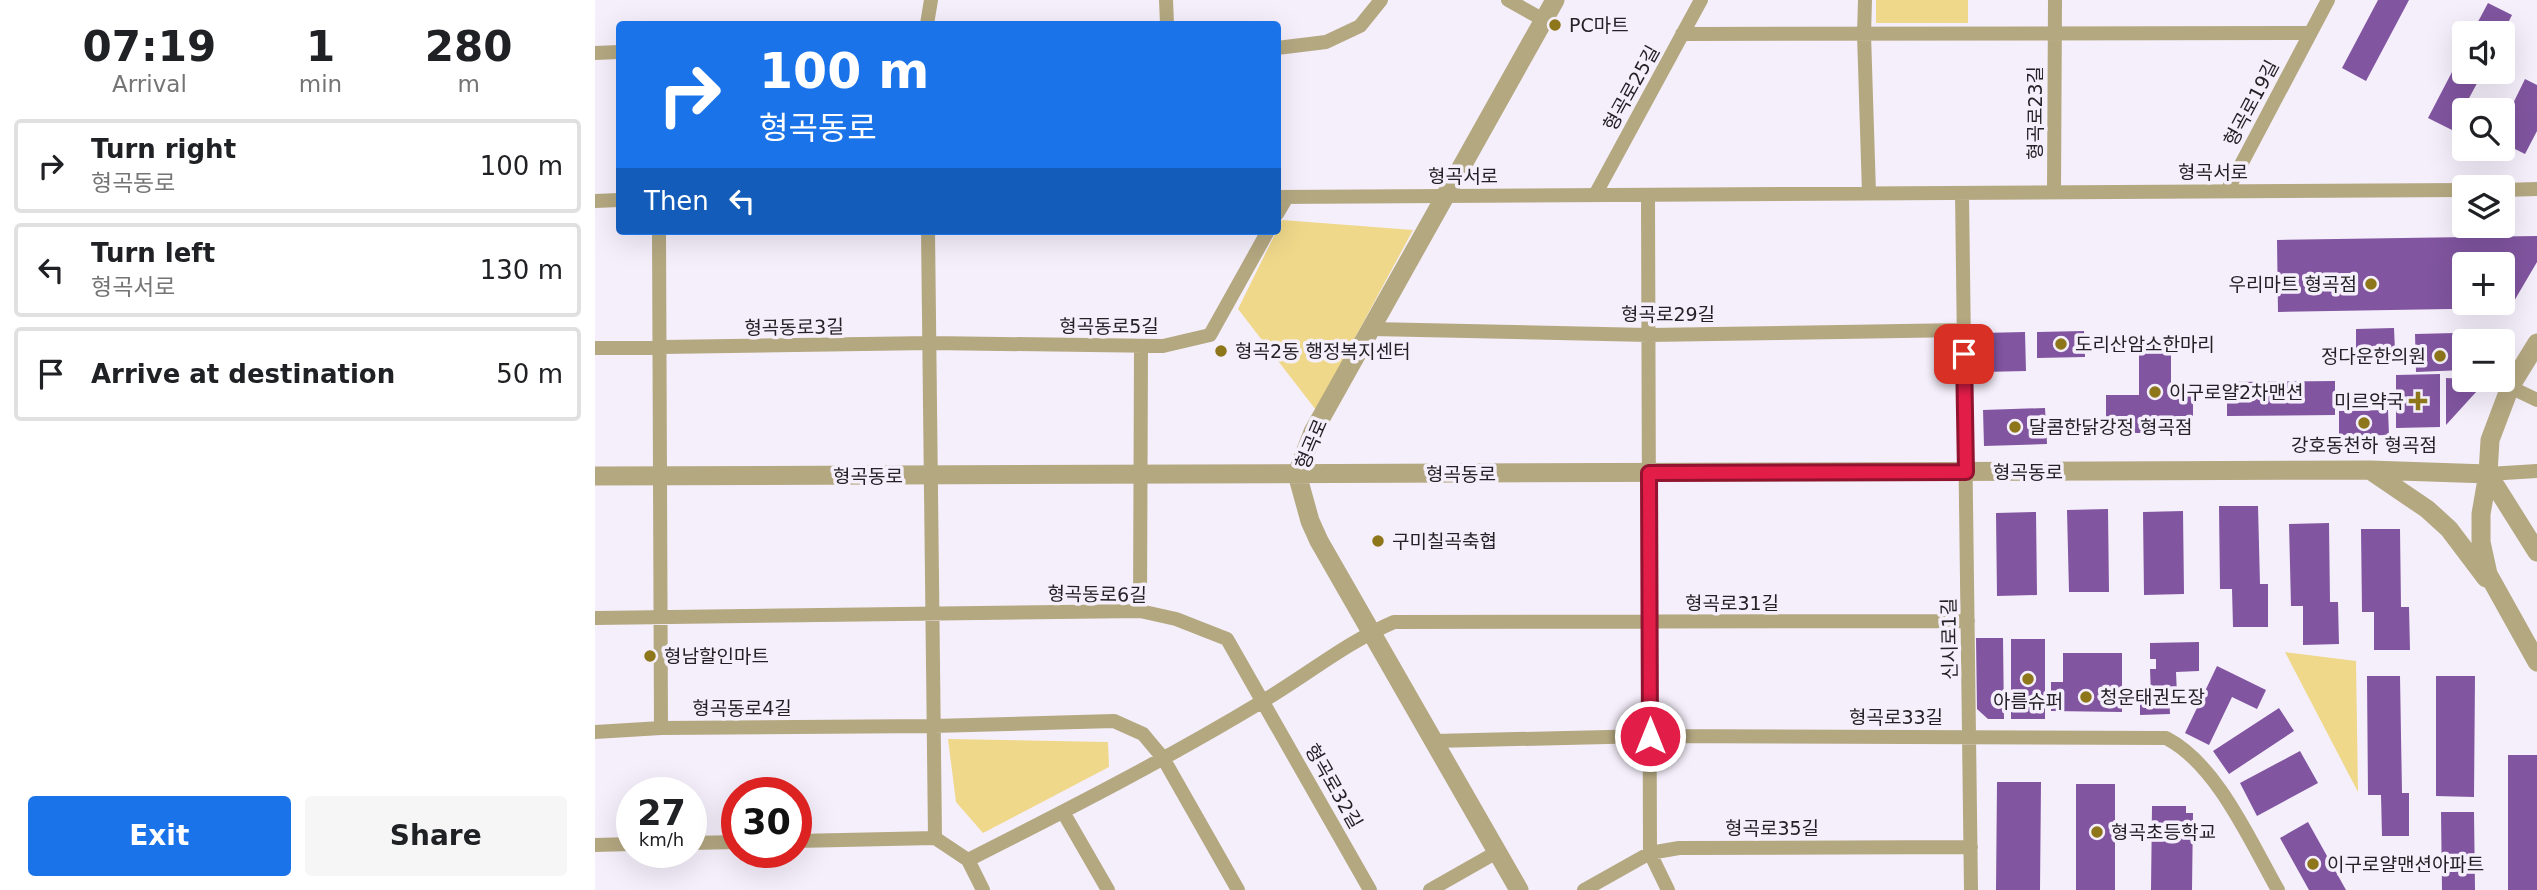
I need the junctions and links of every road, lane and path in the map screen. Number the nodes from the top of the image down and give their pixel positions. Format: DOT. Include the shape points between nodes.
graph roads {
  1 [pos="931,0"];
  2 [pos="1166,0"];
  3 [pos="1381,0"];
  4 [pos="1508,0"];
  5 [pos="1555,0"];
  6 [pos="1701,0"];
  7 [pos="1865,0"];
  8 [pos="2055,0"];
  9 [pos="2328,0"];
  10 [pos="1544,20"];
  11 [pos="928,21"];
  12 [pos="1167,21"];
  13 [pos="2310,33"];
  14 [pos="1682,34"];
  15 [pos="1864,34"];
  16 [pos="2055,34"];
  17 [pos="1281,48"];
  18 [pos="595,52"];
  19 [pos="616,52"];
  20 [pos="2452,190"];
  21 [pos="2515,190"];
  22 [pos="2537,190"];
  23 [pos="2227,191"];
  24 [pos="2054,192"];
  25 [pos="1869,193"];
  26 [pos="1962,193"];
  27 [pos="1595,195"];
  28 [pos="1648,195"];
  29 [pos="1444,196"];
  30 [pos="1282,197"];
  31 [pos="616,200"];
  32 [pos="595,201"];
  33 [pos="659,235"];
  34 [pos="928,235"];
  35 [pos="1266,235"];
  36 [pos="1372,329"];
  37 [pos="1964,330"];
  38 [pos="1649,335"];
  39 [pos="930,343"];
  40 [pos="2537,343"];
  41 [pos="1142,346"];
  42 [pos="595,348"];
  43 [pos="659,348"];
  44 [pos="2515,379"];
  45 [pos="2515,389"];
  46 [pos="2508,392"];
  47 [pos="2537,400"];
  48 [pos="2370,470"];
  49 [pos="2537,471"];
  50 [pos="1966,472"];
  51 [pos="1649,473"];
  52 [pos="1141,474"];
  53 [pos="1297,474"];
  54 [pos="2488,474"];
  55 [pos="595,476"];
  56 [pos="660,476"];
  57 [pos="931,476"];
  58 [pos="2537,552"];
  59 [pos="2496,591"];
  60 [pos="1140,611"];
  61 [pos="932,614"];
  62 [pos="595,618"];
  63 [pos="661,618"];
  64 [pos="1968,621"];
  65 [pos="1650,622"];
  66 [pos="1372,632"];
  67 [pos="2537,662"];
  68 [pos="1263,701"];
  69 [pos="933,726"];
  70 [pos="661,728"];
  71 [pos="595,732"];
  72 [pos="1650,736"];
  73 [pos="1969,736"];
  74 [pos="1434,741"];
  75 [pos="1163,758"];
  76 [pos="1063,812"];
  77 [pos="935,838"];
  78 [pos="812,841"];
  79 [pos="616,844"];
  80 [pos="595,845"];
  81 [pos="1971,847"];
  82 [pos="1497,852"];
  83 [pos="1650,853"];
  84 [pos="968,860"];
  85 [pos="983,890"];
  86 [pos="1108,890"];
  87 [pos="1238,890"];
  88 [pos="1370,890"];
  89 [pos="1430,890"];
  90 [pos="1519,890"];
  91 [pos="1584,890"];
  92 [pos="1668,890"];
  93 [pos="1972,890"];
  94 [pos="2279,890"];
  1 -- 11 [label="street"];
  2 -- 12 [label="street"];
  3 -- 17 [label="street" via="1360,26 1326,42"];
  4 -- 10 [label="street"];
  5 -- 10 [label="street, 형곡로"];
  6 -- 14 [label="street, 형곡로25길"];
  7 -- 15 [label="street"];
  8 -- 16 [label="street, 형곡로23길"];
  9 -- 13 [label="street, 형곡로19길"];
  10 -- 29 [label="street, 형곡로"];
  13 -- 16 [label="street, 형곡로19길"];
  13 -- 23 [label="street, 형곡로19길"];
  14 -- 15 [label="street"];
  14 -- 27 [label="street, 형곡로25길"];
  15 -- 16 [label="street"];
  15 -- 25 [label="street"];
  16 -- 24 [label="street, 형곡로23길"];
  18 -- 19 [label="street"];
  20 -- 23 [label="street, 형곡서로"];
  21 -- 22 [label="street"];
  23 -- 24 [label="street, 형곡서로"];
  24 -- 26 [label="street, 형곡서로"];
  25 -- 26 [label="street, 형곡서로"];
  25 -- 28 [label="street, 형곡서로"];
  26 -- 37 [label="street"];
  27 -- 28 [label="street, 형곡서로"];
  27 -- 29 [label="street, 형곡서로"];
  28 -- 38 [label="street"];
  29 -- 30 [label="street, 형곡서로"];
  29 -- 36 [label="street, 형곡로"];
  31 -- 32 [label="street"];
  33 -- 43 [label="street"];
  34 -- 39 [label="street"];
  35 -- 41 [label="street, 형곡동로5길" via="1210,335"];
  36 -- 38 [label="street, 형곡로29길"];
  36 -- 53 [label="street, 형곡로" via="1313,432"];
  37 -- 38 [label="street, 형곡로29길"];
  37 -- 50 [label="street"];
  38 -- 51 [label="street"];
  39 -- 41 [label="street, 형곡동로5길"];
  39 -- 43 [label="street, 형곡동로3길"];
  39 -- 57 [label="street"];
  40 -- 44 [label="street"];
  41 -- 52 [label="street"];
  42 -- 43 [label="street, 형곡동로3길"];
  43 -- 56 [label="street"];
  45 -- 47 [label="street"];
  46 -- 54 [label="street" via="2490,440"];
  48 -- 50 [label="street, 형곡동로"];
  48 -- 54 [label="street, 형곡동로"];
  48 -- 59 [label="street" via="2449,529"];
  49 -- 54 [label="street, 형곡동로"];
  50 -- 51 [label="street, 형곡동로"];
  50 -- 64 [label="street, 신시로1길"];
  51 -- 53 [label="street, 형곡동로"];
  51 -- 65 [label="street"];
  52 -- 53 [label="street, 형곡동로"];
  52 -- 57 [label="street, 형곡동로"];
  52 -- 60 [label="street"];
  53 -- 66 [label="street, 형곡로" via="1319,541"];
  54 -- 58 [label="street"];
  54 -- 59 [label="street" via="2481,542"];
  55 -- 56 [label="street, 형곡동로"];
  56 -- 57 [label="street, 형곡동로"];
  56 -- 63 [label="street"];
  57 -- 61 [label="street"];
  59 -- 67 [label="street"];
  60 -- 61 [label="street, 형곡동로6길"];
  60 -- 68 [label="street, 형곡동로6길" via="1227,639"];
  61 -- 63 [label="street"];
  61 -- 69 [label="street"];
  62 -- 63 [label="street"];
  63 -- 70 [label="street"];
  64 -- 65 [label="street, 형곡로31길"];
  64 -- 73 [label="street, 신시로1길"];
  65 -- 66 [label="street, 형곡로31길" via="1394,622"];
  65 -- 72 [label="street"];
  66 -- 68 [label="street"];
  66 -- 74 [label="street, 형곡로"];
  68 -- 75 [label="street"];
  68 -- 88 [label="street, 형곡로32길"];
  69 -- 70 [label="street, 형곡동로4길"];
  69 -- 75 [label="street" via="1114,721 1143,734"];
  69 -- 77 [label="street"];
  70 -- 71 [label="street, 형곡동로4길"];
  72 -- 73 [label="street, 형곡로33길"];
  72 -- 74 [label="street, 형곡로33길"];
  72 -- 83 [label="street"];
  73 -- 81 [label="street, 신시로1길"];
  73 -- 94 [label="street, 형곡로33길" via="2166,738 2182,746 2216,782"];
  74 -- 82 [label="street, 형곡로"];
  75 -- 76 [label="street"];
  75 -- 87 [label="street"];
  76 -- 84 [label="street"];
  76 -- 86 [label="street"];
  77 -- 78 [label="street"];
  77 -- 84 [label="street"];
  79 -- 80 [label="street"];
  81 -- 83 [label="street, 형곡로35길" via="1679,848"];
  81 -- 93 [label="street, 신시로1길"];
  82 -- 89 [label="street"];
  82 -- 90 [label="street, 형곡로"];
  83 -- 91 [label="street, 형곡로35길"];
  83 -- 92 [label="street"];
  84 -- 85 [label="street"];
}
